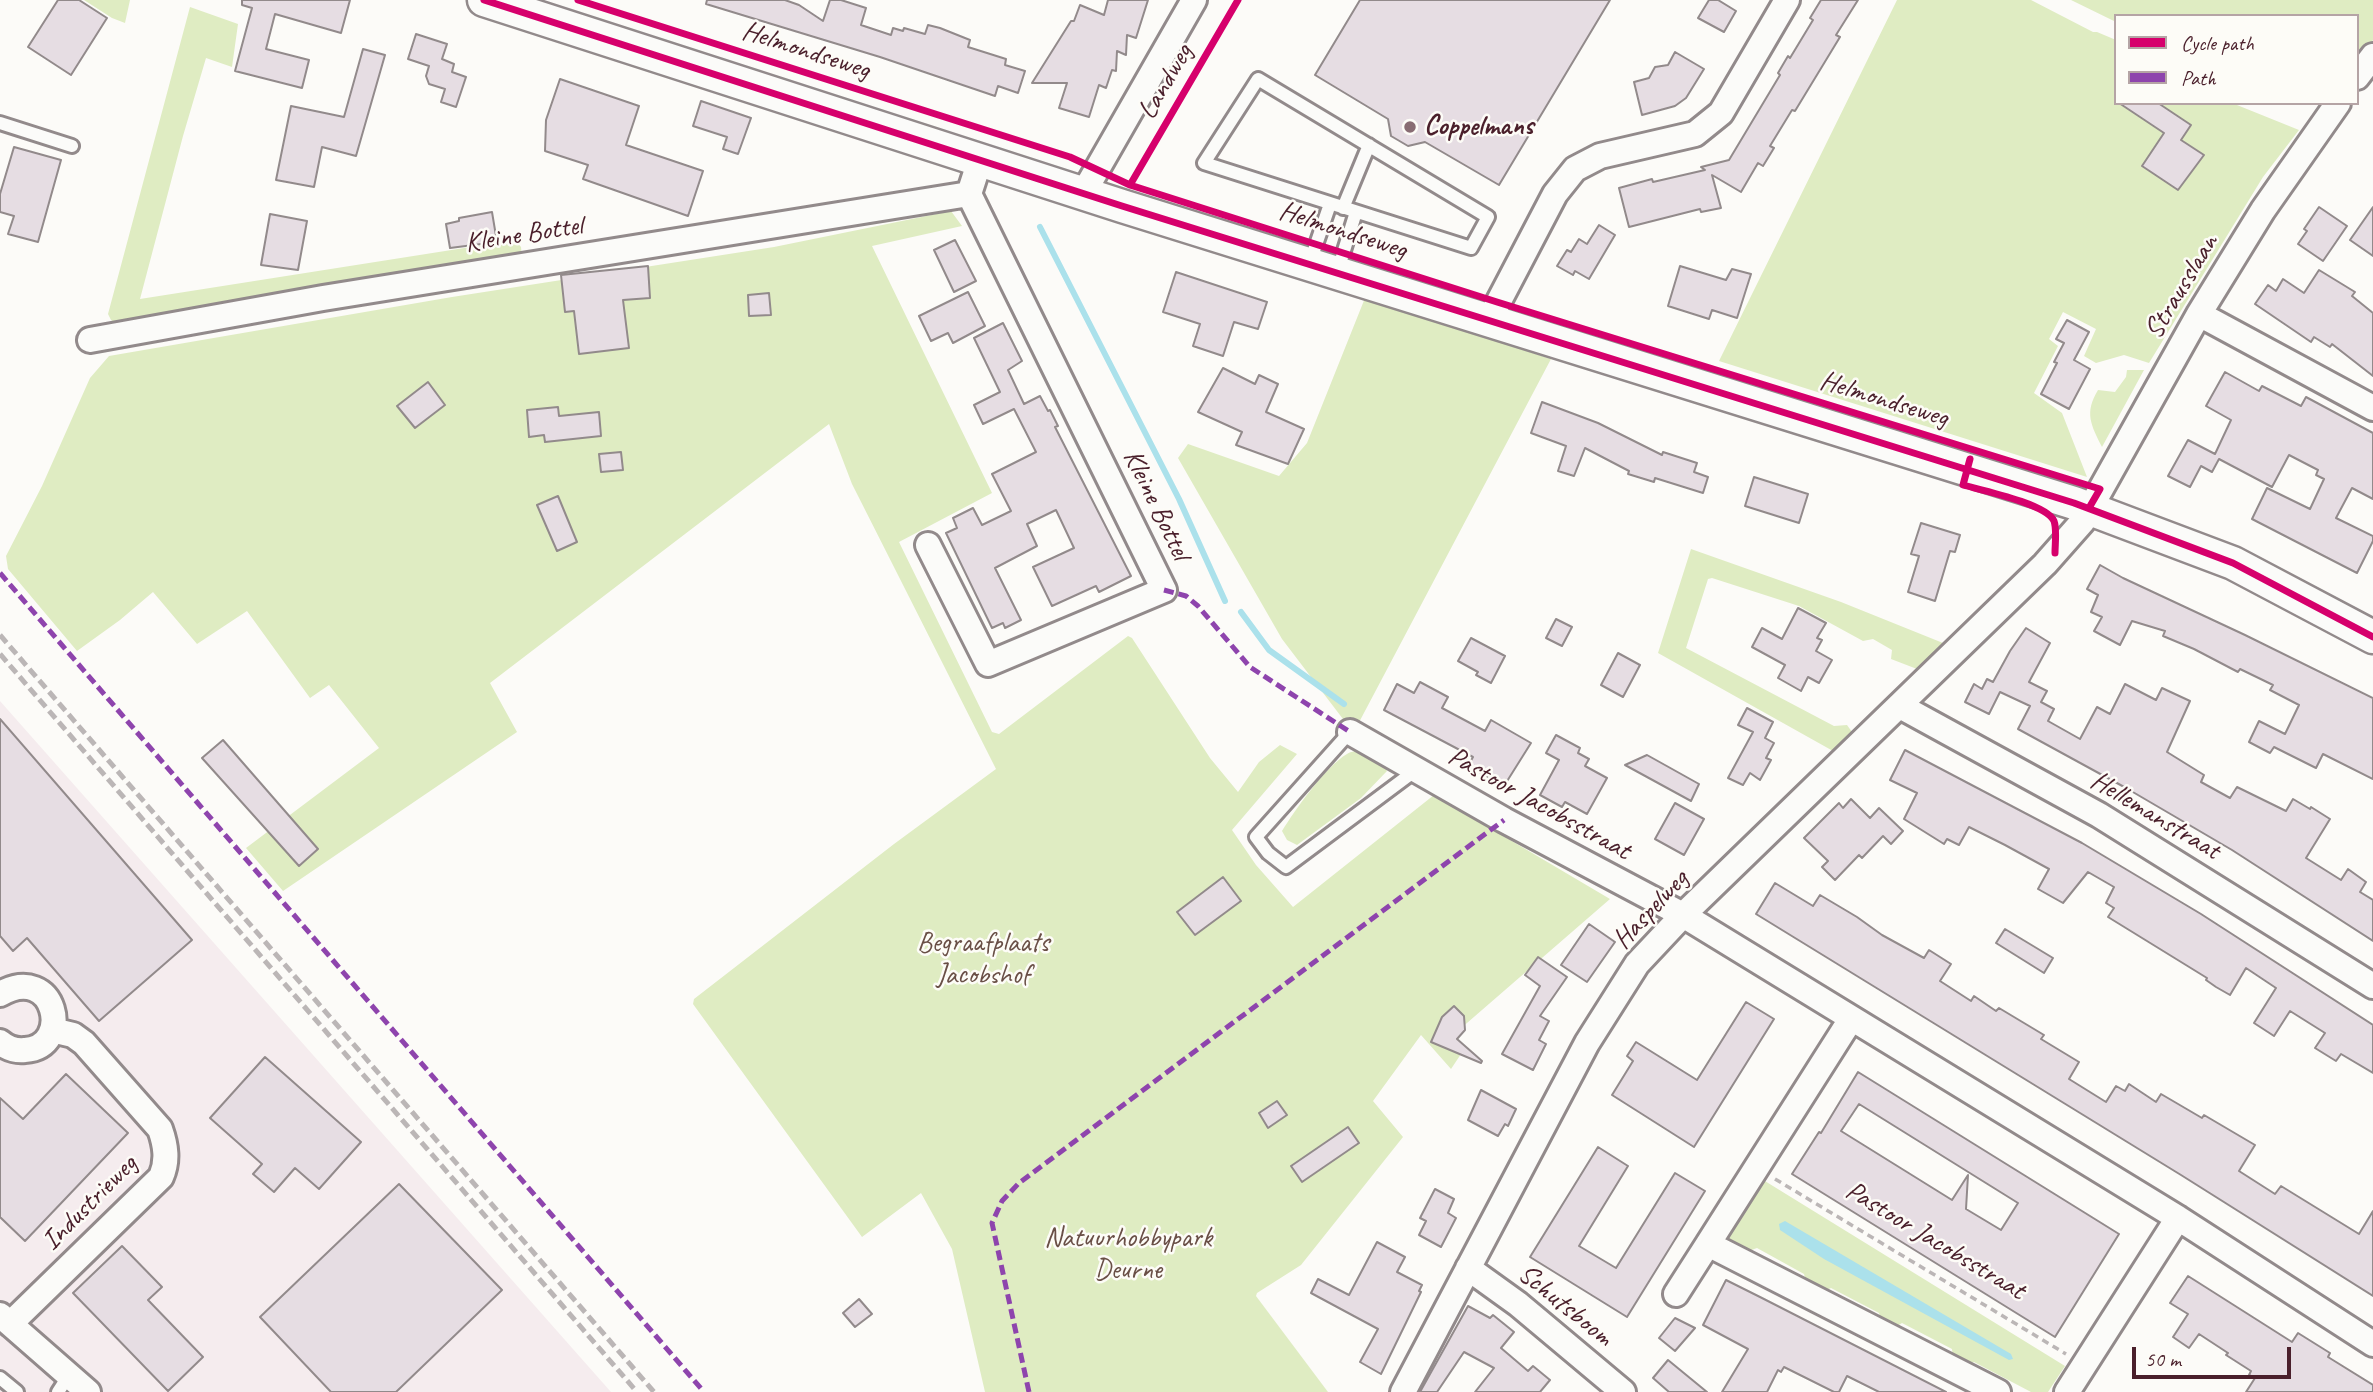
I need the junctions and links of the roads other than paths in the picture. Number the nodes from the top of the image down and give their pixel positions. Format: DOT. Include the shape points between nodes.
graph roads {
  1 [pos="1194,0"];
  2 [pos="1787,0"];
  3 [pos="494,1"];
  4 [pos="2373,57"];
  5 [pos="2359,75"];
  6 [pos="2337,105"];
  7 [pos="0,123"];
  8 [pos="1369,145"];
  9 [pos="72,146"];
  10 [pos="980,160"];
  11 [pos="1084,192"];
  12 [pos="969,194"];
  13 [pos="1337,206"];
  14 [pos="1356,212"];
  15 [pos="1323,269"];
  16 [pos="2199,314"];
  17 [pos="1488,321"];
  18 [pos="90,340"];
  19 [pos="2373,408"];
  20 [pos="2089,508"];
  21 [pos="928,545"];
  22 [pos="2373,637"];
  23 [pos="1900,706"];
  24 [pos="1350,732"];
  25 [pos="1416,770"];
  26 [pos="1683,915"];
  27 [pos="2373,986"];
  28 [pos="0,994"];
  29 [pos="1851,1019"];
  30 [pos="52,1030"];
  31 [pos="0,1042"];
  32 [pos="2178,1218"];
  33 [pos="1708,1244"];
  34 [pos="1468,1268"];
  35 [pos="1676,1294"];
  36 [pos="5,1320"];
  37 [pos="2373,1345"];
  38 [pos="0,1378"];
  39 [pos="64,1384"];
  40 [pos="17,1392"];
  41 [pos="88,1392"];
  42 [pos="1403,1392"];
  43 [pos="1623,1392"];
  44 [pos="1998,1392"];
  45 [pos="2067,1392"];
  1 -- 11 [label="street"];
  2 -- 17 [label="street" via="1721,113 1695,134 1600,156 1575,169 1555,194"];
  3 -- 10 [label="street, Helmondseweg"];
  4 -- 5 [label="street"];
  6 -- 16 [label="street, Strausslaan" via="2263,210"];
  7 -- 9 [label="lane"];
  8 -- 13 [label="lane"];
  8 -- 13 [label="lane" via="1258,79 1204,163"];
  8 -- 14 [label="lane" via="1488,217 1471,248"];
  10 -- 11 [label="street, Helmondseweg"];
  10 -- 12 [label="street"];
  11 -- 15 [label="street, Helmondseweg"];
  12 -- 18 [label="street, Kleine Bottel"];
  12 -- 21 [label="street, Kleine Bottel" via="1164,590 988,664"];
  13 -- 14 [label="lane"];
  13 -- 15 [label="lane"];
  14 -- 15 [label="lane"];
  15 -- 17 [label="street, Helmondseweg"];
  16 -- 19 [label="street"];
  16 -- 20 [label="street, Strausslaan"];
  17 -- 20 [label="street, Helmondseweg"];
  20 -- 22 [label="street, Helmondseweg" via="2233,563"];
  20 -- 23 [label="street, Haspelweg" via="2045,564"];
  23 -- 26 [label="street, Haspelweg"];
  23 -- 27 [label="street, Hellemanstraat" via="2099,815"];
  24 -- 25 [label="street, Pastoor Jacobsstraat"];
  24 -- 25 [label="lane, Pastoor Jacobsstraat" via="1256,837 1286,867"];
  25 -- 26 [label="street, Pastoor Jacobsstraat"];
  26 -- 29 [label="street, Pastoor Jacobsstraat"];
  26 -- 34 [label="street, Haspelweg" via="1637,964 1587,1043"];
  28 -- 30 [label="street" via="27,986 40,992 55,1016"];
  29 -- 32 [label="street, Pastoor Jacobsstraat"];
  29 -- 33 [label="street"];
  30 -- 31 [label="street" via="32,1050 17,1051"];
  30 -- 36 [label="street, Industrieweg" via="84,1043 160,1129 166,1145 165,1168 161,1177"];
  32 -- 37 [label="street, Pastoor Jacobsstraat"];
  32 -- 45 [label="street"];
  33 -- 35 [label="street"];
  33 -- 44 [label="street"];
  34 -- 42 [label="street, Haspelweg"];
  34 -- 43 [label="street, Schutsboom"];
  36 -- 39 [label="street, Industrieweg"];
  38 -- 40 [label="lane"];
  39 -- 41 [label="street, Industrieweg"];
}
